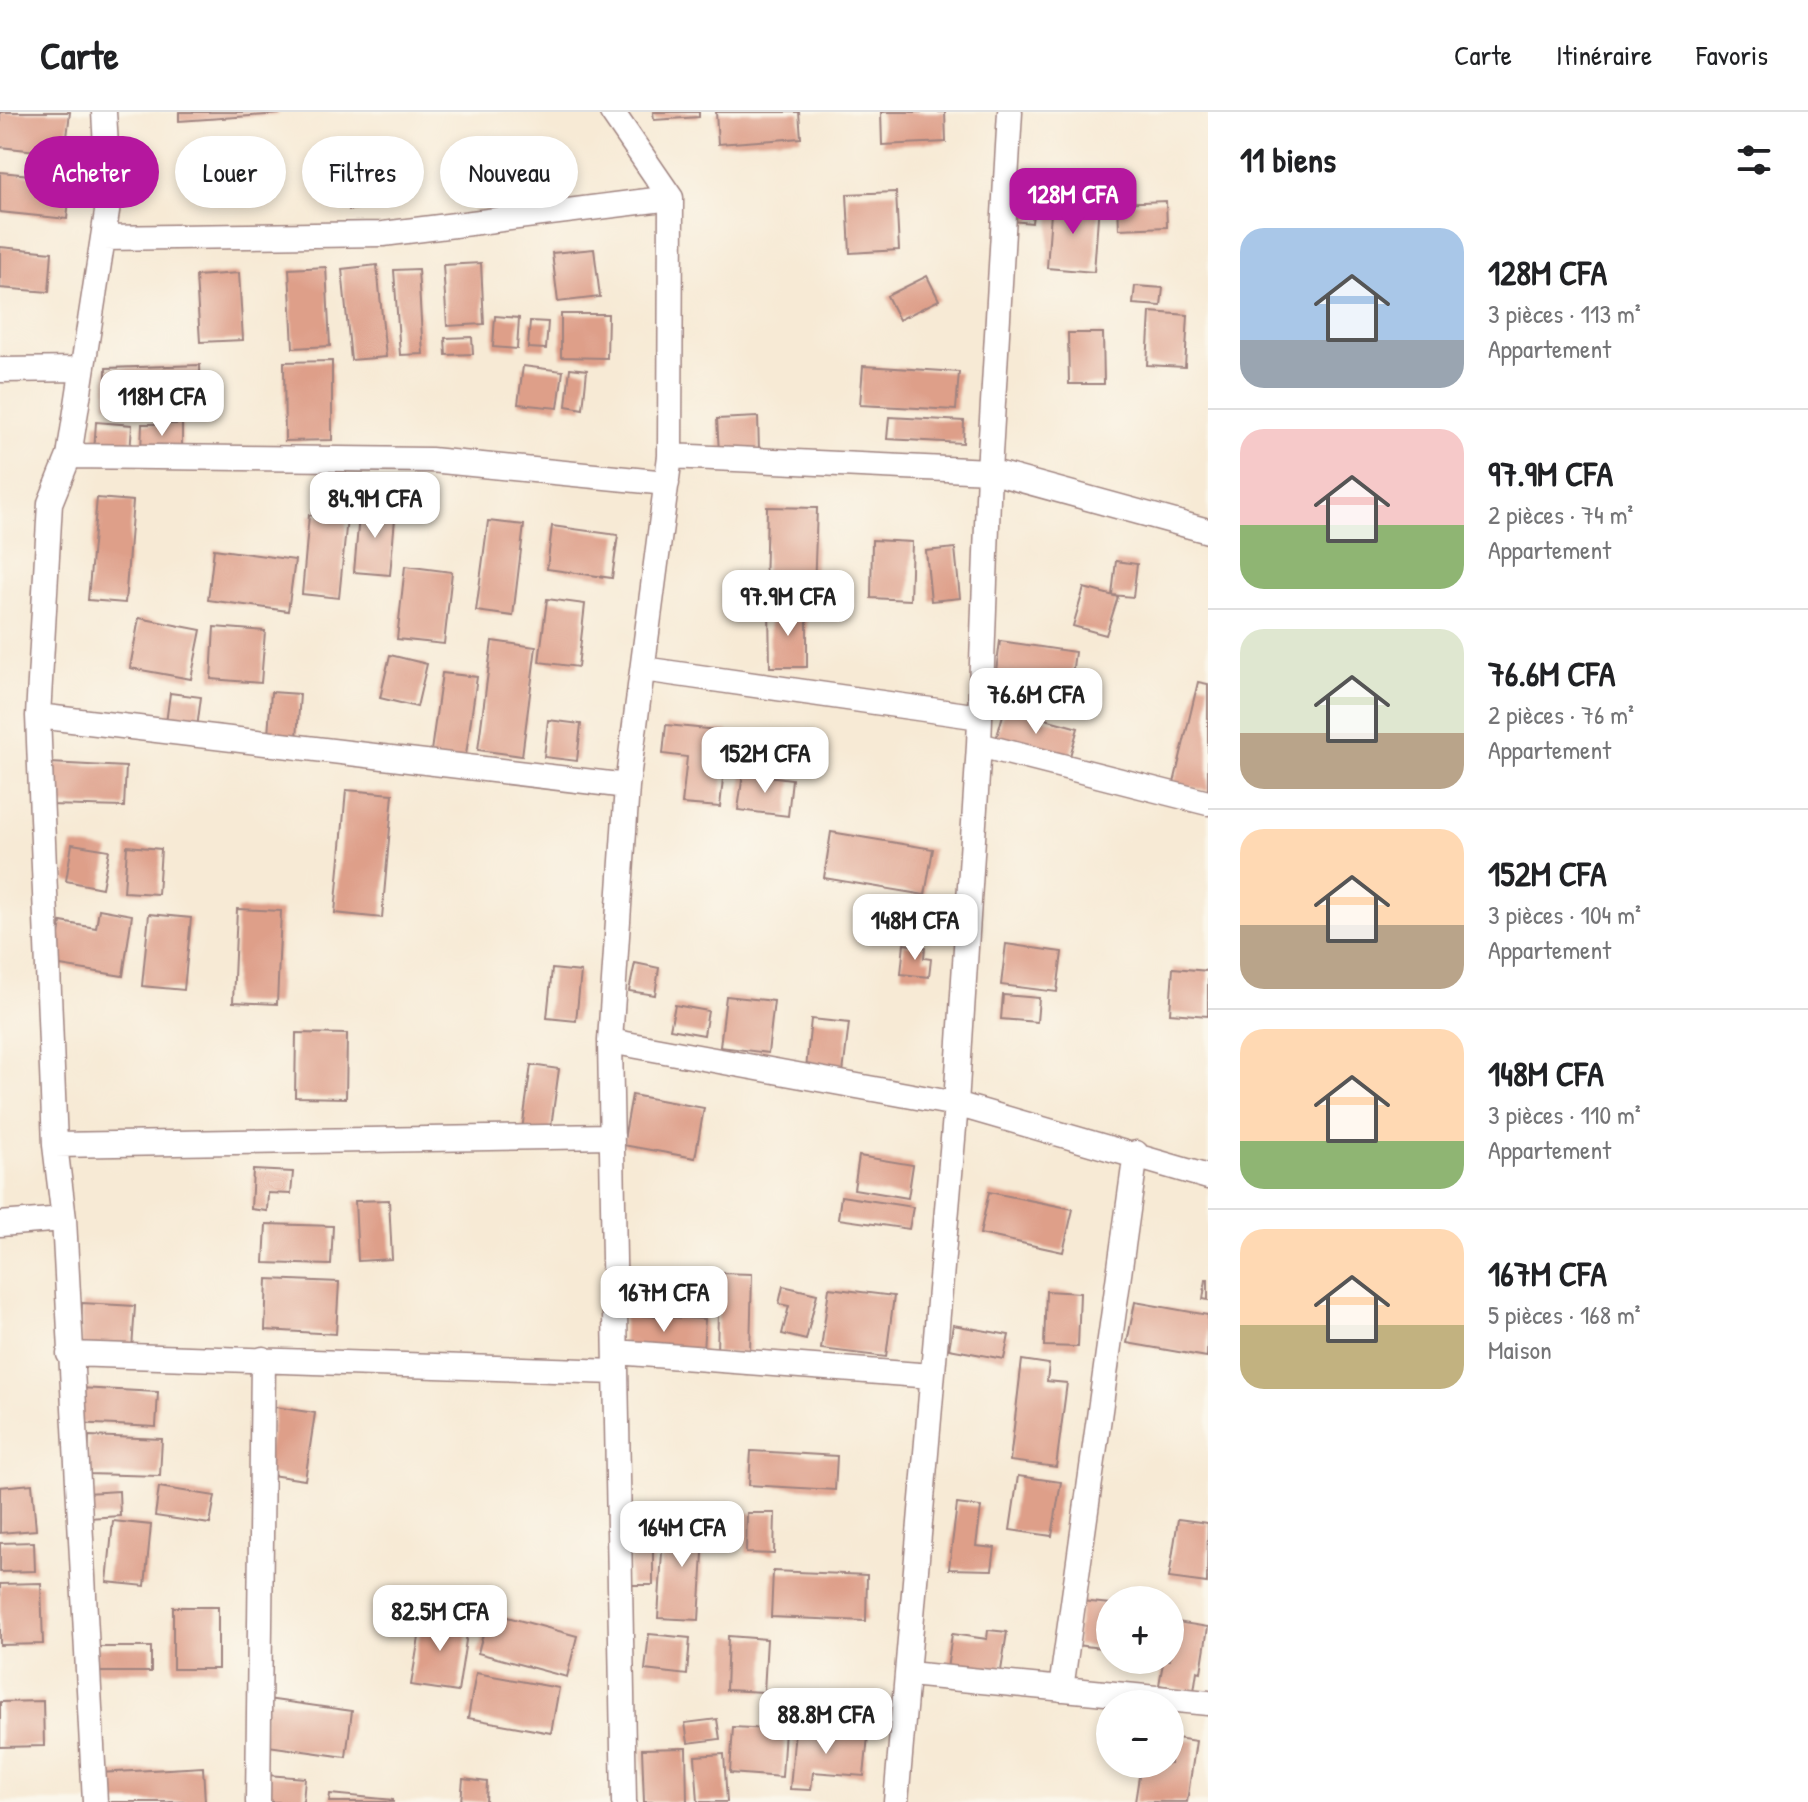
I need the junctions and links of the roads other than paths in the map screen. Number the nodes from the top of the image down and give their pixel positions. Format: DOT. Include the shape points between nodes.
graph roads {
  1 [pos="104,112"];
  2 [pos="612,112"];
  3 [pos="1010,112"];
  4 [pos="671,198"];
  5 [pos="103,238"];
  6 [pos="82,369"];
  7 [pos="0,370"];
  8 [pos="69,456"];
  9 [pos="670,456"];
  10 [pos="989,471"];
  11 [pos="667,483"];
  12 [pos="1208,531"];
  13 [pos="643,669"];
  14 [pos="38,716"];
  15 [pos="980,717"];
  16 [pos="979,745"];
  17 [pos="627,786"];
  18 [pos="1208,803"];
  19 [pos="610,1041"];
  20 [pos="956,1104"];
  21 [pos="612,1136"];
  22 [pos="55,1145"];
  23 [pos="1136,1153"];
  24 [pos="1208,1177"];
  25 [pos="64,1219"];
  26 [pos="0,1224"];
  27 [pos="69,1354"];
  28 [pos="263,1359"];
  29 [pos="616,1362"];
  30 [pos="932,1376"];
  31 [pos="909,1674"];
  32 [pos="1061,1689"];
  33 [pos="1208,1703"];
  34 [pos="95,1802"];
  35 [pos="258,1802"];
  36 [pos="624,1802"];
  37 [pos="896,1802"];
  1 -- 5 [label="street" via="109,199"];
  2 -- 4 [label="street"];
  3 -- 10 [label="street"];
  4 -- 5 [label="street" via="383,234"];
  4 -- 9 [label="street"];
  5 -- 6 [label="street"];
  6 -- 7 [label="street"];
  6 -- 8 [label="street"];
  8 -- 11 [label="street" via="431,460"];
  8 -- 14 [label="street" via="50,503"];
  9 -- 10 [label="street"];
  9 -- 11 [label="street"];
  10 -- 12 [label="street"];
  10 -- 15 [label="street"];
  11 -- 13 [label="street"];
  13 -- 15 [label="street"];
  13 -- 17 [label="street"];
  14 -- 17 [label="street"];
  14 -- 22 [label="street"];
  15 -- 16 [label="street"];
  16 -- 18 [label="street"];
  16 -- 20 [label="street"];
  17 -- 19 [label="street"];
  19 -- 20 [label="street"];
  19 -- 21 [label="street"];
  20 -- 23 [label="street"];
  20 -- 30 [label="street"];
  21 -- 22 [label="street"];
  21 -- 29 [label="street"];
  22 -- 25 [label="street"];
  23 -- 24 [label="street"];
  23 -- 32 [label="street"];
  25 -- 26 [label="street"];
  25 -- 27 [label="street"];
  27 -- 28 [label="street"];
  27 -- 34 [label="street"];
  28 -- 29 [label="street"];
  28 -- 35 [label="street"];
  29 -- 30 [label="street"];
  29 -- 36 [label="street"];
  30 -- 31 [label="street"];
  31 -- 32 [label="street"];
  31 -- 37 [label="street"];
  32 -- 33 [label="street"];
}
